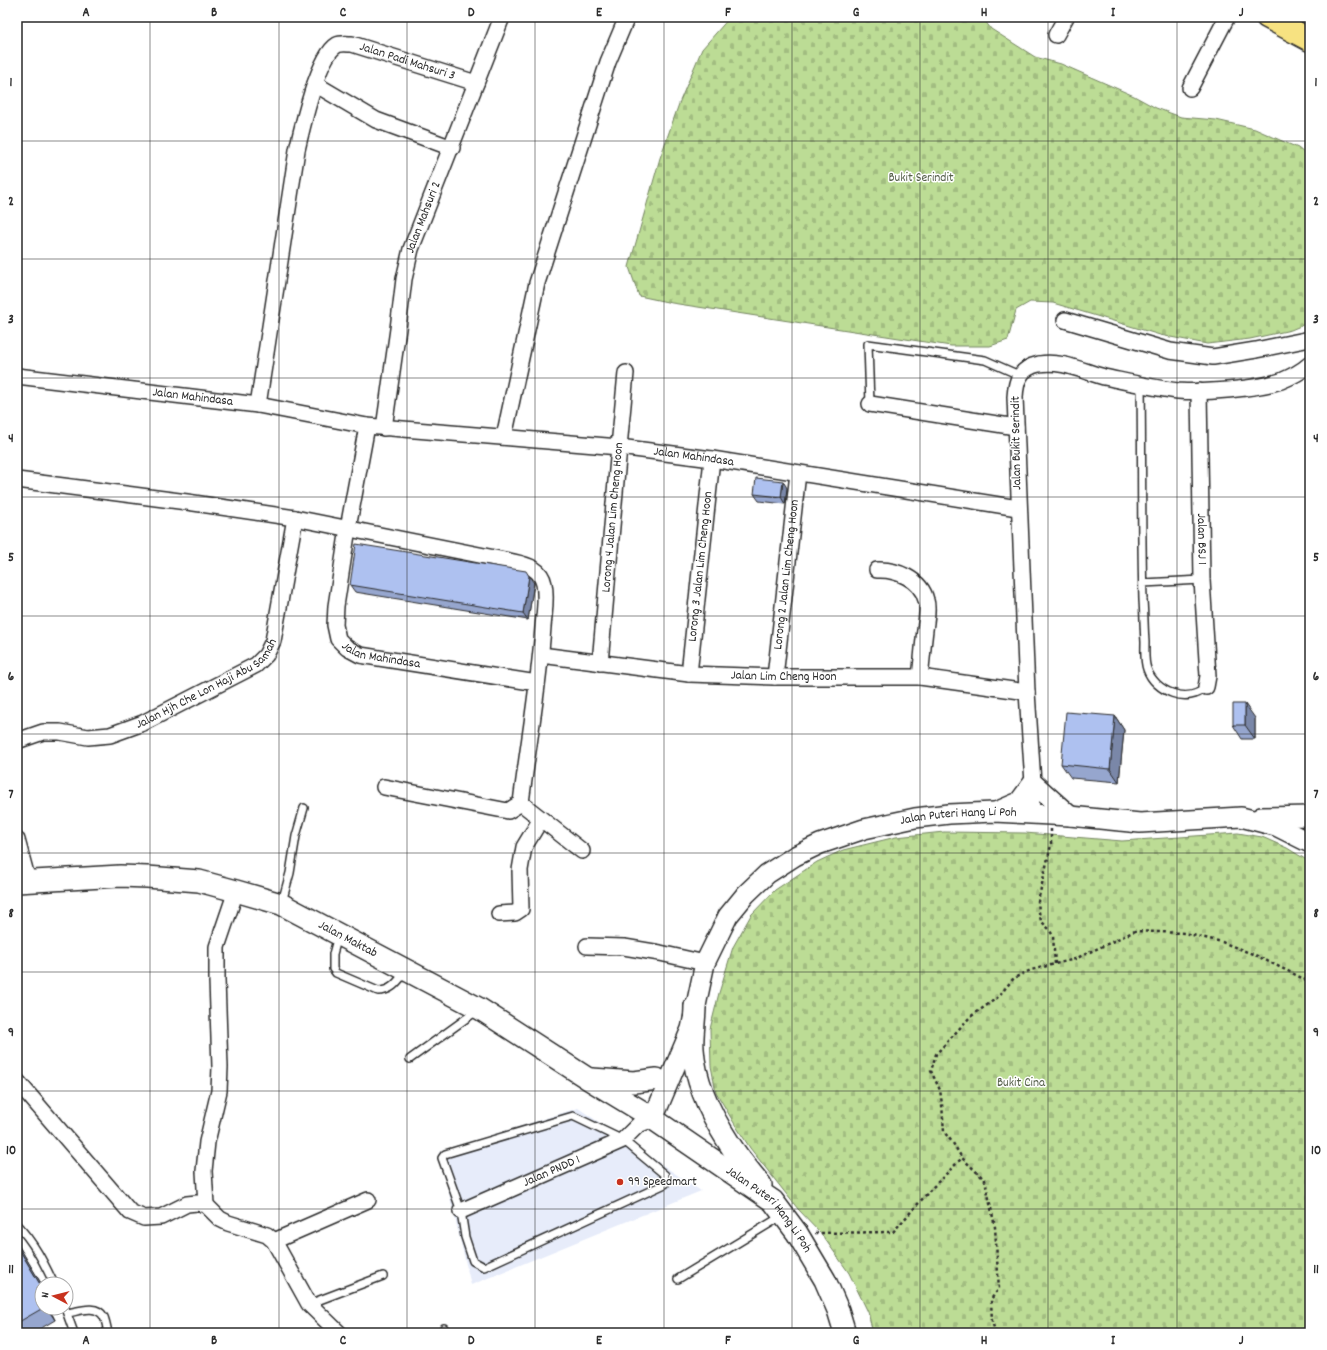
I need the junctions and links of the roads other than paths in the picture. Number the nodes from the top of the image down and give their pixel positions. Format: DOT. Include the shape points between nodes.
graph roads {
  1 [pos="627,17"];
  2 [pos="1066,17"];
  3 [pos="1227,17"];
  4 [pos="1267,17"];
  5 [pos="498,18"];
  6 [pos="1056,35"];
  7 [pos="1301,35"];
  8 [pos="1310,53"];
  9 [pos="476,83"];
  10 [pos="315,84"];
  11 [pos="1190,88"];
  12 [pos="452,148"];
  13 [pos="1065,320"];
  14 [pos="1310,339"];
  15 [pos="1310,364"];
  16 [pos="626,374"];
  17 [pos="1019,375"];
  18 [pos="17,376"];
  19 [pos="1141,385"];
  20 [pos="1199,391"];
  21 [pos="870,404"];
  22 [pos="258,405"];
  23 [pos="366,426"];
  24 [pos="1016,427"];
  25 [pos="384,428"];
  26 [pos="504,437"];
  27 [pos="619,447"];
  28 [pos="712,459"];
  29 [pos="798,473"];
  30 [pos="17,480"];
  31 [pos="1018,508"];
  32 [pos="294,518"];
  33 [pos="348,528"];
  34 [pos="877,570"];
  35 [pos="1202,580"];
  36 [pos="1143,583"];
  37 [pos="541,656"];
  38 [pos="600,662"];
  39 [pos="689,674"];
  40 [pos="775,677"];
  41 [pos="920,677"];
  42 [pos="537,683"];
  43 [pos="1206,687"];
  44 [pos="1027,692"];
  45 [pos="17,741"];
  46 [pos="1033,783"];
  47 [pos="384,787"];
  48 [pos="520,803"];
  49 [pos="304,808"];
  50 [pos="994,812"];
  51 [pos="1031,813"];
  52 [pos="1070,816"];
  53 [pos="1310,816"];
  54 [pos="1241,817"];
  55 [pos="541,819"];
  56 [pos="17,842"];
  57 [pos="1310,843"];
  58 [pos="582,850"];
  59 [pos="23,881"];
  60 [pos="236,891"];
  61 [pos="281,904"];
  62 [pos="499,914"];
  63 [pos="339,934"];
  64 [pos="587,946"];
  65 [pos="705,963"];
  66 [pos="407,970"];
  67 [pos="695,1006"];
  68 [pos="480,1009"];
  69 [pos="410,1059"];
  70 [pos="587,1078"];
  71 [pos="657,1079"];
  72 [pos="17,1081"];
  73 [pos="645,1119"];
  74 [pos="623,1140"];
  75 [pos="368,1200"];
  76 [pos="206,1205"];
  77 [pos="779,1208"];
  78 [pos="461,1211"];
  79 [pos="17,1225"];
  80 [pos="274,1241"];
  81 [pos="50,1276"];
  82 [pos="383,1276"];
  83 [pos="678,1279"];
  84 [pos="309,1304"];
  85 [pos="74,1310"];
  86 [pos="68,1316"];
  87 [pos="74,1333"];
  88 [pos="108,1333"];
  89 [pos="339,1333"];
  90 [pos="845,1333"];
  1 -- 26 [label="street" via="608,62 537,283"];
  2 -- 6 [label="street"];
  3 -- 11 [label="street"];
  4 -- 7 [label="main road"];
  5 -- 9 [label="street, Jalan Mahsuri 2"];
  7 -- 8 [label="main road"];
  9 -- 10 [label="street, Jalan Padi Mahsuri 3" via="352,44 338,44 328,52"];
  9 -- 12 [label="street, Jalan Mahsuri 2"];
  10 -- 12 [label="street" via="376,120"];
  10 -- 22 [label="street" via="297,150"];
  12 -- 25 [label="street, Jalan Mahsuri 2" via="411,249 404,279"];
  13 -- 14 [label="street" via="1170,351 1213,356"];
  15 -- 20 [label="street" via="1271,384"];
  16 -- 27 [label="street, Lorong 4 Jalan Lim Cheng Hoon"];
  17 -- 19 [label="street" via="1037,364 1064,364"];
  17 -- 21 [label="lane" via="985,360 868,344"];
  17 -- 24 [label="street, Jalan Bukit Serindit" via="1015,397"];
  18 -- 22 [label="street, Jalan Mahindasa"];
  19 -- 20 [label="street" via="1179,391"];
  19 -- 36 [label="lane"];
  20 -- 35 [label="street, Jalan BSJ 1"];
  21 -- 24 [label="street"];
  22 -- 23 [label="street, Jalan Mahindasa"];
  23 -- 25 [label="street, Jalan Mahindasa"];
  23 -- 33 [label="street, Jalan Mahindasa"];
  24 -- 31 [label="street, Jalan Bukit Serindit"];
  25 -- 26 [label="street, Jalan Mahindasa"];
  26 -- 27 [label="street, Jalan Mahindasa"];
  27 -- 28 [label="street, Jalan Mahindasa"];
  27 -- 38 [label="street, Lorong 4 Jalan Lim Cheng Hoon"];
  28 -- 29 [label="street, Jalan Mahindasa"];
  28 -- 39 [label="street, Lorong 3 Jalan Lim Cheng Hoon"];
  29 -- 31 [label="street, Jalan Mahindasa"];
  29 -- 40 [label="street, Lorong 2 Jalan Lim Cheng Hoon"];
  30 -- 32 [label="street"];
  31 -- 44 [label="street, Jalan Bukit Serindit"];
  32 -- 33 [label="street"];
  32 -- 45 [label="street, Jalan Hjh Che Lon Haji Abu Samah" via="273,641 266,655 256,665 143,723 110,735 88,737 43,732"];
  33 -- 37 [label="street" via="528,565 539,572 544,584 545,597"];
  33 -- 42 [label="street, Jalan Mahindasa" via="335,625 338,639 347,648 360,655"];
  34 -- 41 [label="street" via="894,571 907,577 919,586 926,599 927,614"];
  35 -- 36 [label="lane"];
  35 -- 43 [label="street, Jalan BSJ 1" via="1208,676"];
  36 -- 43 [label="lane" via="1147,669 1153,681 1175,694 1200,692"];
  37 -- 38 [label="street, Jalan Lim Cheng Hoon"];
  37 -- 42 [label="street"];
  38 -- 39 [label="street, Jalan Lim Cheng Hoon"];
  39 -- 40 [label="street, Jalan Lim Cheng Hoon"];
  40 -- 41 [label="street, Jalan Lim Cheng Hoon"];
  41 -- 44 [label="street, Jalan Lim Cheng Hoon"];
  42 -- 48 [label="street"];
  44 -- 46 [label="street, Jalan Bukit Serindit"];
  46 -- 50 [label="street" via="1019,802"];
  46 -- 51 [label="street, Jalan Bukit Serindit"];
  46 -- 52 [label="street"];
  47 -- 48 [label="street" via="508,810"];
  48 -- 55 [label="street"];
  49 -- 61 [label="lane"];
  50 -- 51 [label="street, Jalan Puteri Hang Li Poh"];
  50 -- 65 [label="street, Jalan Puteri Hang Li Poh" via="915,818 864,829 820,844 795,856 767,874 732,910"];
  51 -- 52 [label="street, Jalan Puteri Hang Li Poh"];
  52 -- 54 [label="street, Jalan Puteri Hang Li Poh" via="1140,823"];
  53 -- 54 [label="street"];
  54 -- 57 [label="street, Jalan Puteri Hang Li Poh" via="1276,826"];
  55 -- 58 [label="street"];
  55 -- 62 [label="street" via="524,847 520,870 521,909 515,913"];
  56 -- 59 [label="street"];
  59 -- 60 [label="main road, Jalan Maktab" via="147,877 199,881"];
  60 -- 61 [label="main road, Jalan Maktab"];
  60 -- 76 [label="street" via="217,947 219,1091 207,1142 204,1171"];
  61 -- 63 [label="main road, Jalan Maktab"];
  63 -- 66 [label="main road, Jalan Maktab"];
  63 -- 66 [label="lane" via="333,954 333,969 336,973 378,991 385,991 393,987"];
  64 -- 65 [label="street" via="624,947"];
  65 -- 67 [label="street, Jalan Puteri Hang Li Poh"];
  66 -- 68 [label="main road, Jalan Maktab"];
  67 -- 71 [label="street, Jalan Puteri Hang Li Poh" via="682,1026"];
  67 -- 73 [label="street, Jalan Puteri Hang Li Poh" via="691,1029"];
  67 -- 77 [label="main road" via="693,1049 702,1092 729,1144"];
  68 -- 69 [label="lane"];
  68 -- 70 [label="main road, Jalan Maktab"];
  70 -- 71 [label="main road" via="634,1082"];
  70 -- 73 [label="main road, Jalan Maktab"];
  71 -- 73 [label="street, Jalan Puteri Hang Li Poh"];
  72 -- 76 [label="street" via="130,1212 144,1218 161,1217 187,1204"];
  73 -- 74 [label="street, Jalan PNDD 1"];
  73 -- 77 [label="main road, Jalan Puteri Hang Li Poh"];
  74 -- 78 [label="street, Jalan PNDD 1"];
  74 -- 78 [label="lane" via="573,1116 445,1154 442,1158"];
  74 -- 78 [label="lane" via="665,1176 665,1184 484,1267 473,1261 465,1237"];
  75 -- 80 [label="street"];
  76 -- 80 [label="street" via="220,1219 266,1235"];
  77 -- 83 [label="lane"];
  77 -- 90 [label="main road, Jalan Puteri Hang Li Poh" via="825,1280"];
  79 -- 81 [label="lane" via="26,1234"];
  80 -- 84 [label="street"];
  82 -- 84 [label="lane"];
  84 -- 89 [label="street"];
  85 -- 88 [label="lane" via="95,1310 103,1316"];
  86 -- 87 [label="lane"];
}
